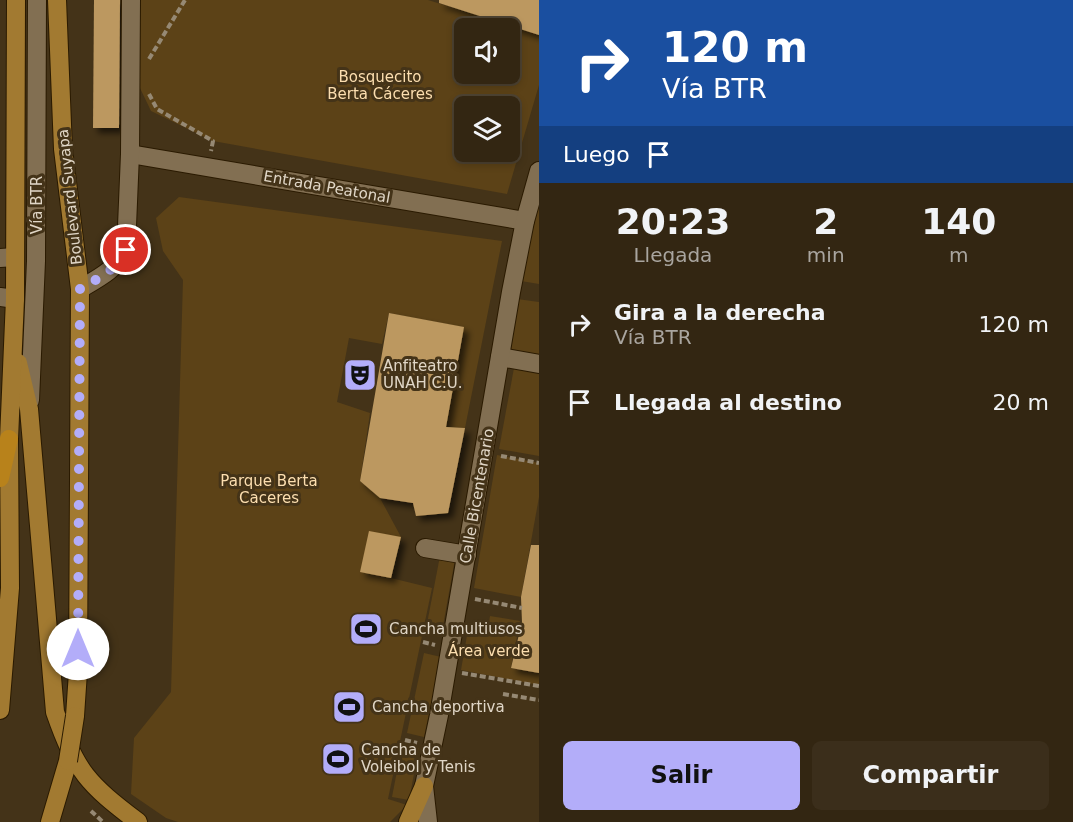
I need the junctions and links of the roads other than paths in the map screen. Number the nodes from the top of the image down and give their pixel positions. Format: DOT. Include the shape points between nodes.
graph roads {
  1 [pos="16,0"];
  2 [pos="37,0"];
  3 [pos="57,0"];
  4 [pos="130,0"];
  5 [pos="130,154"];
  6 [pos="539,171"];
  7 [pos="525,221"];
  8 [pos="7,257"];
  9 [pos="80,289"];
  10 [pos="7,298"];
  11 [pos="13,343"];
  12 [pos="500,357"];
  13 [pos="539,364"];
  14 [pos="29,410"];
  15 [pos="5,411"];
  16 [pos="9,439"];
  17 [pos="0,478"];
  18 [pos="425,548"];
  19 [pos="467,555"];
  20 [pos="0,710"];
  21 [pos="424,786"];
  22 [pos="50,822"];
  23 [pos="138,822"];
  24 [pos="408,822"];
  25 [pos="428,822"];
  1 -- 8 [label="main road"];
  2 -- 14 [label="street, Vía BTR" via="36,261"];
  3 -- 9 [label="main road, Boulevard Suyapa" via="63,149"];
  4 -- 5 [label="street"];
  5 -- 7 [label="street, Entrada Peatonal"];
  5 -- 9 [label="street" via="126,250 103,276"];
  6 -- 7 [label="street, Calle Bicentenario"];
  7 -- 12 [label="street, Calle Bicentenario"];
  8 -- 10 [label="main road"];
  9 -- 22 [label="main road, Boulevard Suyapa, bridge" via="78,672 68,761"];
  10 -- 11 [label="main road"];
  11 -- 14 [label="main road"];
  11 -- 15 [label="main road"];
  12 -- 13 [label="street"];
  12 -- 19 [label="street, Calle Bicentenario"];
  14 -- 23 [label="main road" via="56,712 69,752 83,773 97,791"];
  15 -- 16 [label="main road"];
  16 -- 17 [label="highway"];
  16 -- 20 [label="main road" via="10,588"];
  18 -- 19 [label="street"];
  19 -- 21 [label="street, Calle Bicentenario"];
  21 -- 24 [label="main road"];
  21 -- 25 [label="street, Calle Bicentenario"];
}
